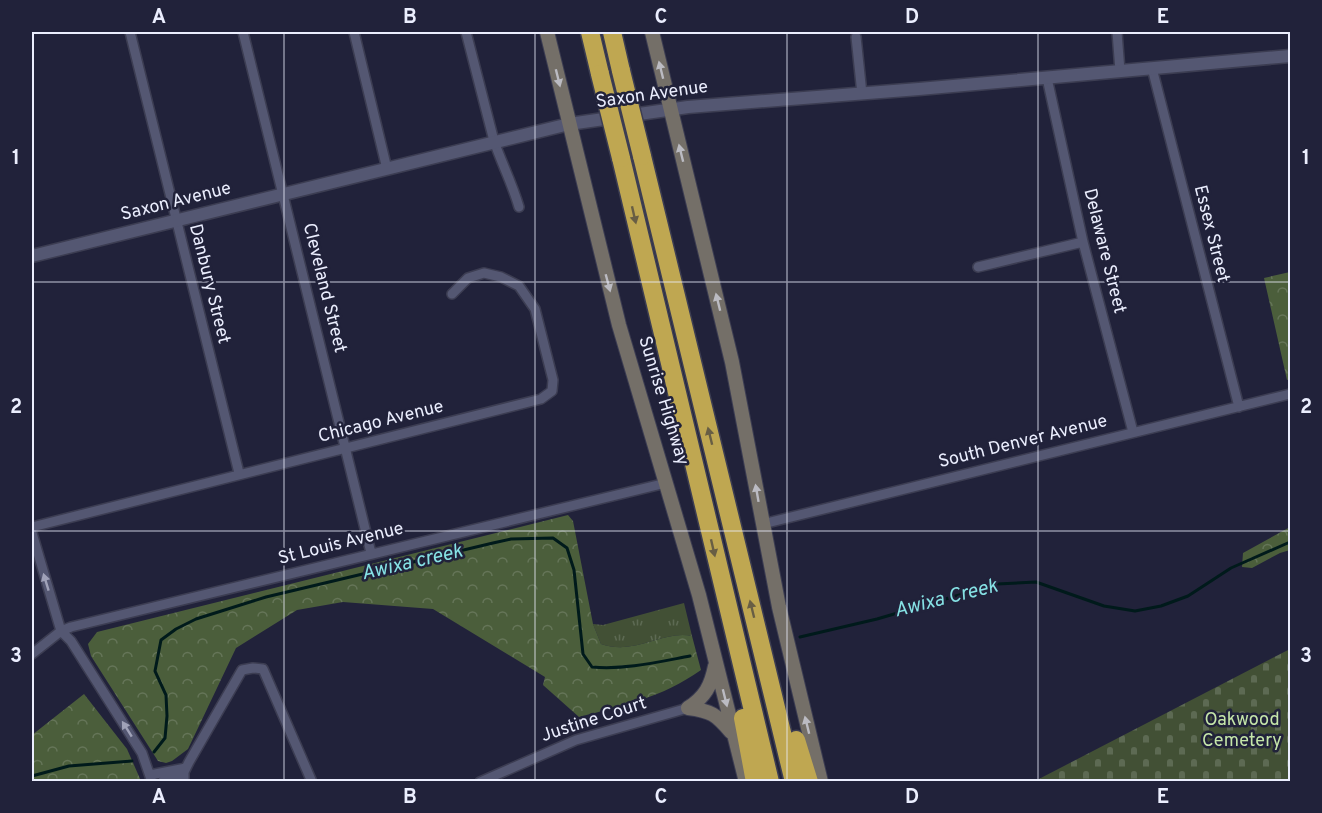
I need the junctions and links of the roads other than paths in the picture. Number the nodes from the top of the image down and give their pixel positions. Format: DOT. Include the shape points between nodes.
graph roads {
  1 [pos="130,32"];
  2 [pos="243,32"];
  3 [pos="354,32"];
  4 [pos="466,32"];
  5 [pos="547,32"];
  6 [pos="590,32"];
  7 [pos="612,32"];
  8 [pos="652,32"];
  9 [pos="1117,32"];
  10 [pos="856,37"];
  11 [pos="1290,56"];
  12 [pos="1152,68"];
  13 [pos="1120,71"];
  14 [pos="1047,78"];
  15 [pos="862,94"];
  16 [pos="670,109"];
  17 [pos="569,124"];
  18 [pos="494,141"];
  19 [pos="387,169"];
  20 [pos="284,194"];
  21 [pos="519,207"];
  22 [pos="177,219"];
  23 [pos="1083,242"];
  24 [pos="32,256"];
  25 [pos="978,267"];
  26 [pos="452,294"];
  27 [pos="1290,394"];
  28 [pos="1239,407"];
  29 [pos="1133,432"];
  30 [pos="346,448"];
  31 [pos="239,474"];
  32 [pos="666,483"];
  33 [pos="763,524"];
  34 [pos="32,527"];
  35 [pos="32,533"];
  36 [pos="371,553"];
  37 [pos="61,631"];
  38 [pos="760,643"];
  39 [pos="736,645"];
  40 [pos="32,654"];
  41 [pos="716,661"];
  42 [pos="688,708"];
  43 [pos="734,736"];
  44 [pos="185,776"];
  45 [pos="151,778"];
  46 [pos="162,782"];
  47 [pos="312,782"];
  48 [pos="480,782"];
  49 [pos="746,782"];
  50 [pos="755,782"];
  51 [pos="770,782"];
  52 [pos="794,782"];
  53 [pos="809,782"];
  54 [pos="821,782"];
  1 -- 22 [label="street, Danbury Street"];
  2 -- 20 [label="street, Cleveland Street"];
  3 -- 19 [label="street"];
  4 -- 18 [label="street"];
  5 -- 17 [label="main road, Sunrise Highway, one-way"];
  6 -- 39 [label="highway, Sunrise Highway, one-way, bridge"];
  38 -- 7 [label="highway, Sunrise Highway, one-way, bridge"];
  16 -- 8 [label="main road, one-way"];
  9 -- 13 [label="street"];
  10 -- 15 [label="street"];
  11 -- 12 [label="street, Saxon Avenue"];
  12 -- 13 [label="street, Saxon Avenue"];
  12 -- 28 [label="street, Essex Street"];
  13 -- 14 [label="street, Saxon Avenue"];
  14 -- 15 [label="street, Saxon Avenue"];
  14 -- 23 [label="street, Delaware Street"];
  15 -- 16 [label="street, Saxon Avenue"];
  16 -- 17 [label="street, Saxon Avenue"];
  33 -- 16 [label="main road, one-way" via="732,362"];
  17 -- 18 [label="street, Saxon Avenue"];
  17 -- 32 [label="main road, Sunrise Highway, one-way" via="619,325"];
  18 -- 19 [label="street, Saxon Avenue"];
  18 -- 21 [label="street"];
  19 -- 20 [label="street, Saxon Avenue"];
  20 -- 22 [label="street, Saxon Avenue"];
  20 -- 30 [label="street, Cleveland Street"];
  22 -- 24 [label="street, Saxon Avenue"];
  22 -- 31 [label="street, Danbury Street"];
  23 -- 25 [label="street"];
  23 -- 29 [label="street, Delaware Street"];
  26 -- 30 [label="street, Chicago Avenue" via="468,278 484,273 519,286 535,309 553,380 552,391 541,399"];
  27 -- 28 [label="street, South Denver Avenue"];
  28 -- 29 [label="street, South Denver Avenue"];
  29 -- 33 [label="street, South Denver Avenue"];
  30 -- 31 [label="street, Chicago Avenue"];
  30 -- 36 [label="street, Cleveland Street"];
  31 -- 34 [label="street, Chicago Avenue"];
  32 -- 36 [label="street, St Louis Avenue"];
  32 -- 41 [label="main road, Sunrise Highway"];
  54 -- 33 [label="main road, one-way"];
  37 -- 35 [label="street, one-way"];
  36 -- 37 [label="street, St Louis Avenue"];
  37 -- 40 [label="street, St Louis Avenue"];
  45 -- 37 [label="street, one-way" via="142,753"];
  38 -- 52 [label="highway, Sunrise Highway"];
  38 -- 53 [label="highway"];
  39 -- 50 [label="highway" via="736,681"];
  39 -- 51 [label="highway, Sunrise Highway"];
  41 -- 42 [label="main road" via="710,688"];
  41 -- 43 [label="main road, Sunrise Highway, one-way"];
  42 -- 43 [label="main road" via="716,716"];
  42 -- 48 [label="street, Justine Court" via="576,740"];
  43 -- 49 [label="main road, Sunrise Highway"];
  44 -- 45 [label="street"];
  44 -- 46 [label="street"];
  44 -- 47 [label="street" via="242,670 253,668 263,669"];
}
